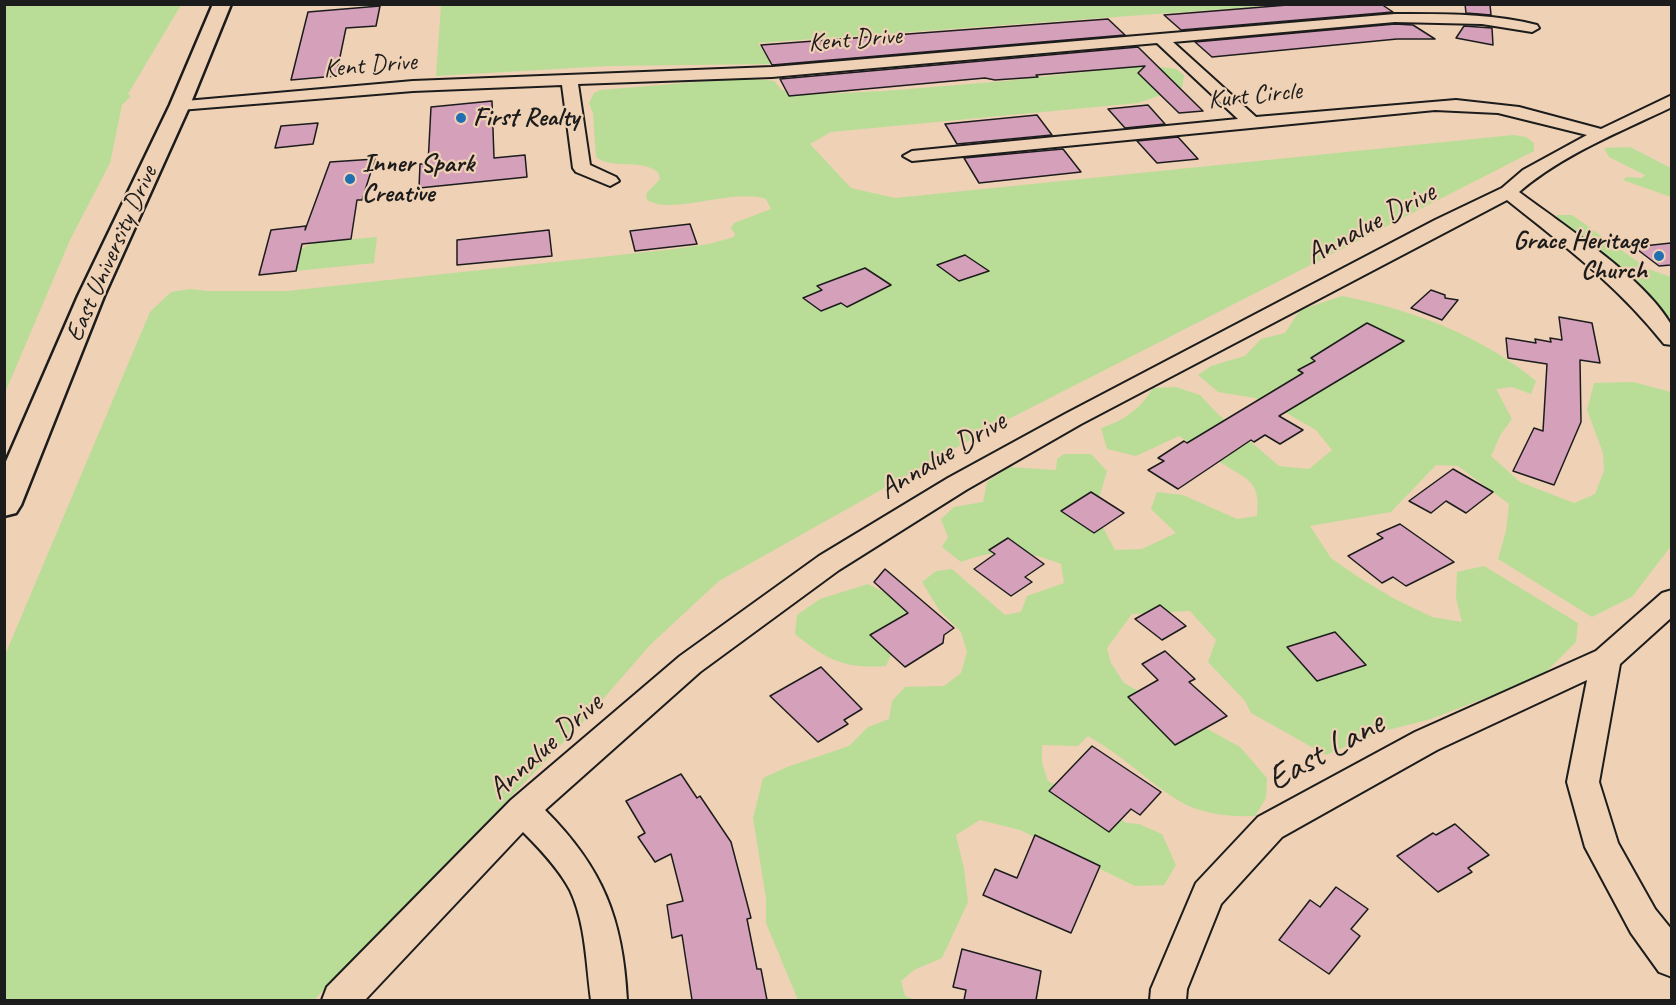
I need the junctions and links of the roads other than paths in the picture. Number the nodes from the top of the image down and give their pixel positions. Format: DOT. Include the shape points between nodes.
graph roads {
  1 [pos="222,4"];
  2 [pos="1532,28"];
  3 [pos="1159,37"];
  4 [pos="569,79"];
  5 [pos="1671,100"];
  6 [pos="180,105"];
  7 [pos="1251,122"];
  8 [pos="1600,134"];
  9 [pos="912,156"];
  10 [pos="610,182"];
  11 [pos="1508,192"];
  12 [pos="1671,339"];
  13 [pos="4,505"];
  14 [pos="1671,600"];
  15 [pos="1606,659"];
  16 [pos="523,810"];
  17 [pos="1671,960"];
  18 [pos="340,1000"];
  19 [pos="609,1000"];
  20 [pos="1168,1000"];
  1 -- 6 [label="main road, East University Drive"];
  2 -- 3 [label="street, Kent Drive" via="1479,21 1395,18"];
  3 -- 4 [label="street, Kent Drive" via="772,72"];
  3 -- 7 [label="street"];
  4 -- 6 [label="street, Kent Drive" via="413,86"];
  4 -- 10 [label="street" via="582,168"];
  5 -- 8 [label="street, Annalue Drive"];
  6 -- 13 [label="main road, East University Drive" via="91,296"];
  7 -- 8 [label="street, Kurt Circle" via="1463,104 1526,112"];
  7 -- 9 [label="street, Kurt Circle"];
  8 -- 11 [label="street, Annalue Drive" via="1529,174"];
  11 -- 12 [label="street" via="1617,279 1641,301"];
  11 -- 16 [label="street, Annalue Drive" via="1073,418 837,558 690,664"];
  14 -- 15 [label="street, East Lane"];
  15 -- 17 [label="street" via="1583,782 1602,847 1643,921"];
  15 -- 20 [label="street, East Lane" via="1426,741 1270,827 1208,894"];
  16 -- 18 [label="street, Annalue Drive"];
  16 -- 19 [label="street" via="549,836 586,887 605,960"];
}
